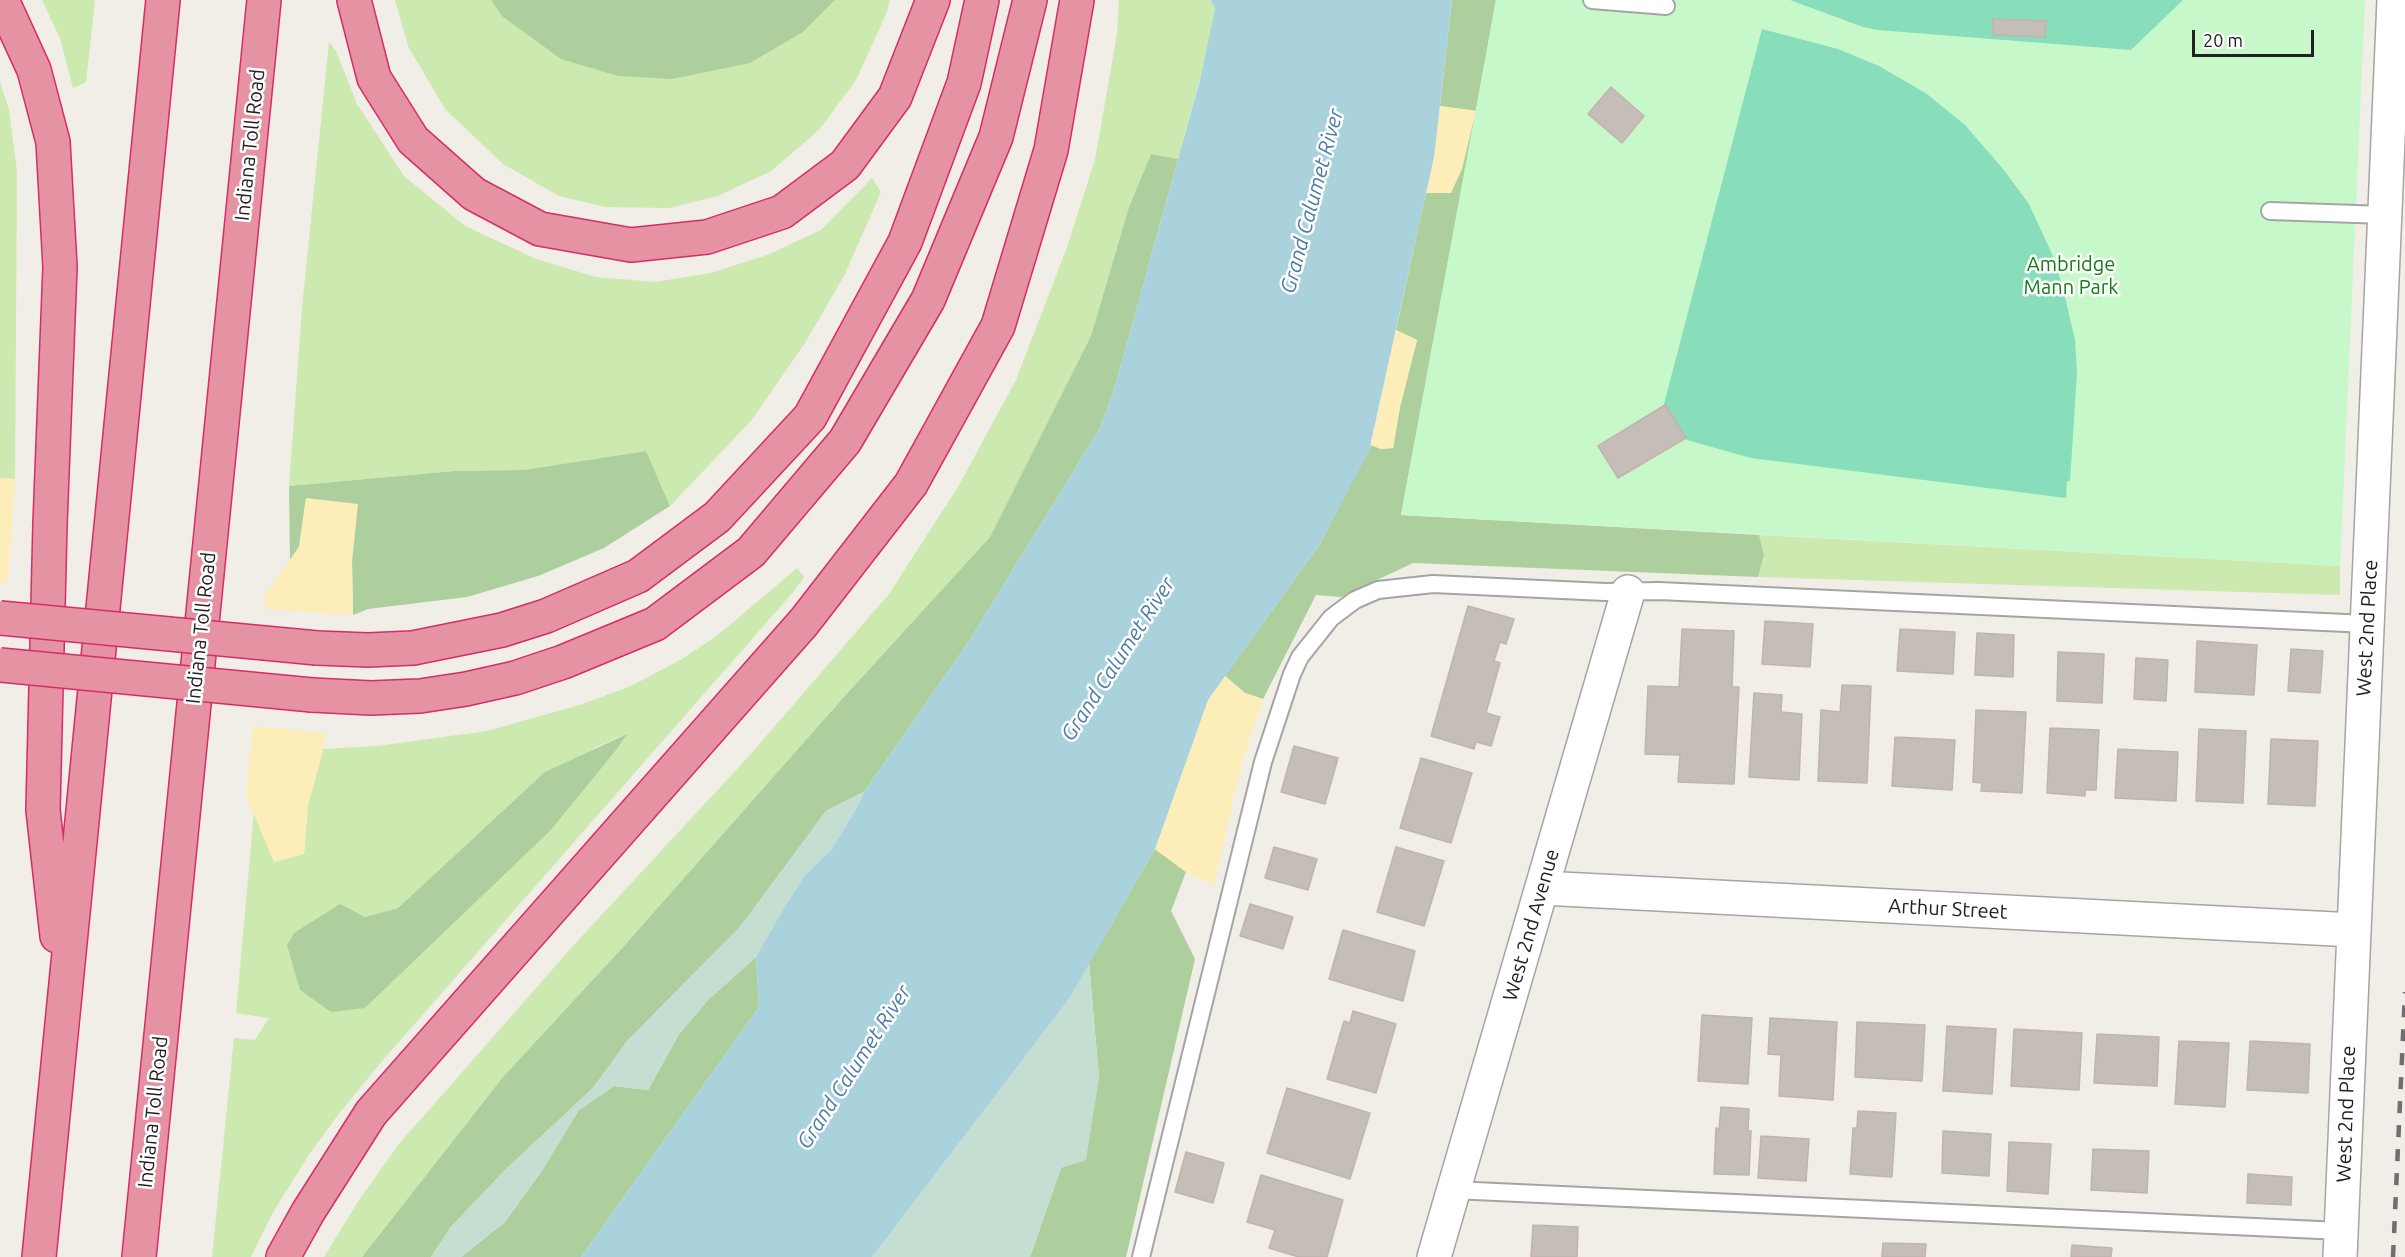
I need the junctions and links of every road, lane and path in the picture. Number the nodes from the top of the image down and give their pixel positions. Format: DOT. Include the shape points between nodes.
graph roads {
  1 [pos="2,0"];
  2 [pos="163,0"];
  3 [pos="264,0"];
  4 [pos="354,0"];
  5 [pos="933,0"];
  6 [pos="982,0"];
  7 [pos="1030,0"];
  8 [pos="1077,0"];
  9 [pos="1592,0"];
  10 [pos="2394,0"];
  11 [pos="1666,6"];
  12 [pos="2270,211"];
  13 [pos="2385,215"];
  14 [pos="1628,592"];
  15 [pos="0,618"];
  16 [pos="2367,624"];
  17 [pos="0,665"];
  18 [pos="1542,888"];
  19 [pos="2354,930"];
  20 [pos="64,1003"];
  21 [pos="1453,1190"];
  22 [pos="2340,1244"];
  23 [pos="39,1257"];
  24 [pos="139,1257"];
  25 [pos="283,1257"];
  26 [pos="1141,1257"];
  27 [pos="1434,1257"];
  1 -- 20 [label="highway" via="34,70 53,142 60,267 43,810"];
  2 -- 20 [label="highway"];
  3 -- 24 [label="highway, Indiana Toll Road"];
  4 -- 5 [label="highway" via="374,78 412,140 474,194 540,229 631,246 707,237 782,212 845,165 896,97"];
  6 -- 15 [label="highway, bridge" via="964,83 905,242 810,417 717,517 638,576 546,616 502,630 413,648 368,651"];
  7 -- 17 [label="highway, bridge" via="996,137 928,300 844,441 751,552 655,624 525,675 420,696 312,695"];
  8 -- 25 [label="highway" via="1051,150 998,326 912,484 804,622 371,1113"];
  9 -- 11 [label="lane"];
  10 -- 13 [label="street, West 2nd Place"];
  12 -- 13 [label="lane"];
  13 -- 16 [label="street, West 2nd Place"];
  14 -- 16 [label="lane"];
  14 -- 18 [label="street, West 2nd Avenue"];
  14 -- 26 [label="lane" via="1433,584 1378,590 1355,600 1331,618 1311,642 1292,674 1263,762"];
  16 -- 19 [label="street, West 2nd Place"];
  18 -- 19 [label="street, Arthur Street"];
  18 -- 21 [label="street, West 2nd Avenue"];
  19 -- 22 [label="street, West 2nd Place"];
  20 -- 23 [label="highway"];
  21 -- 22 [label="lane"];
  21 -- 27 [label="street, West 2nd Avenue"];
}
